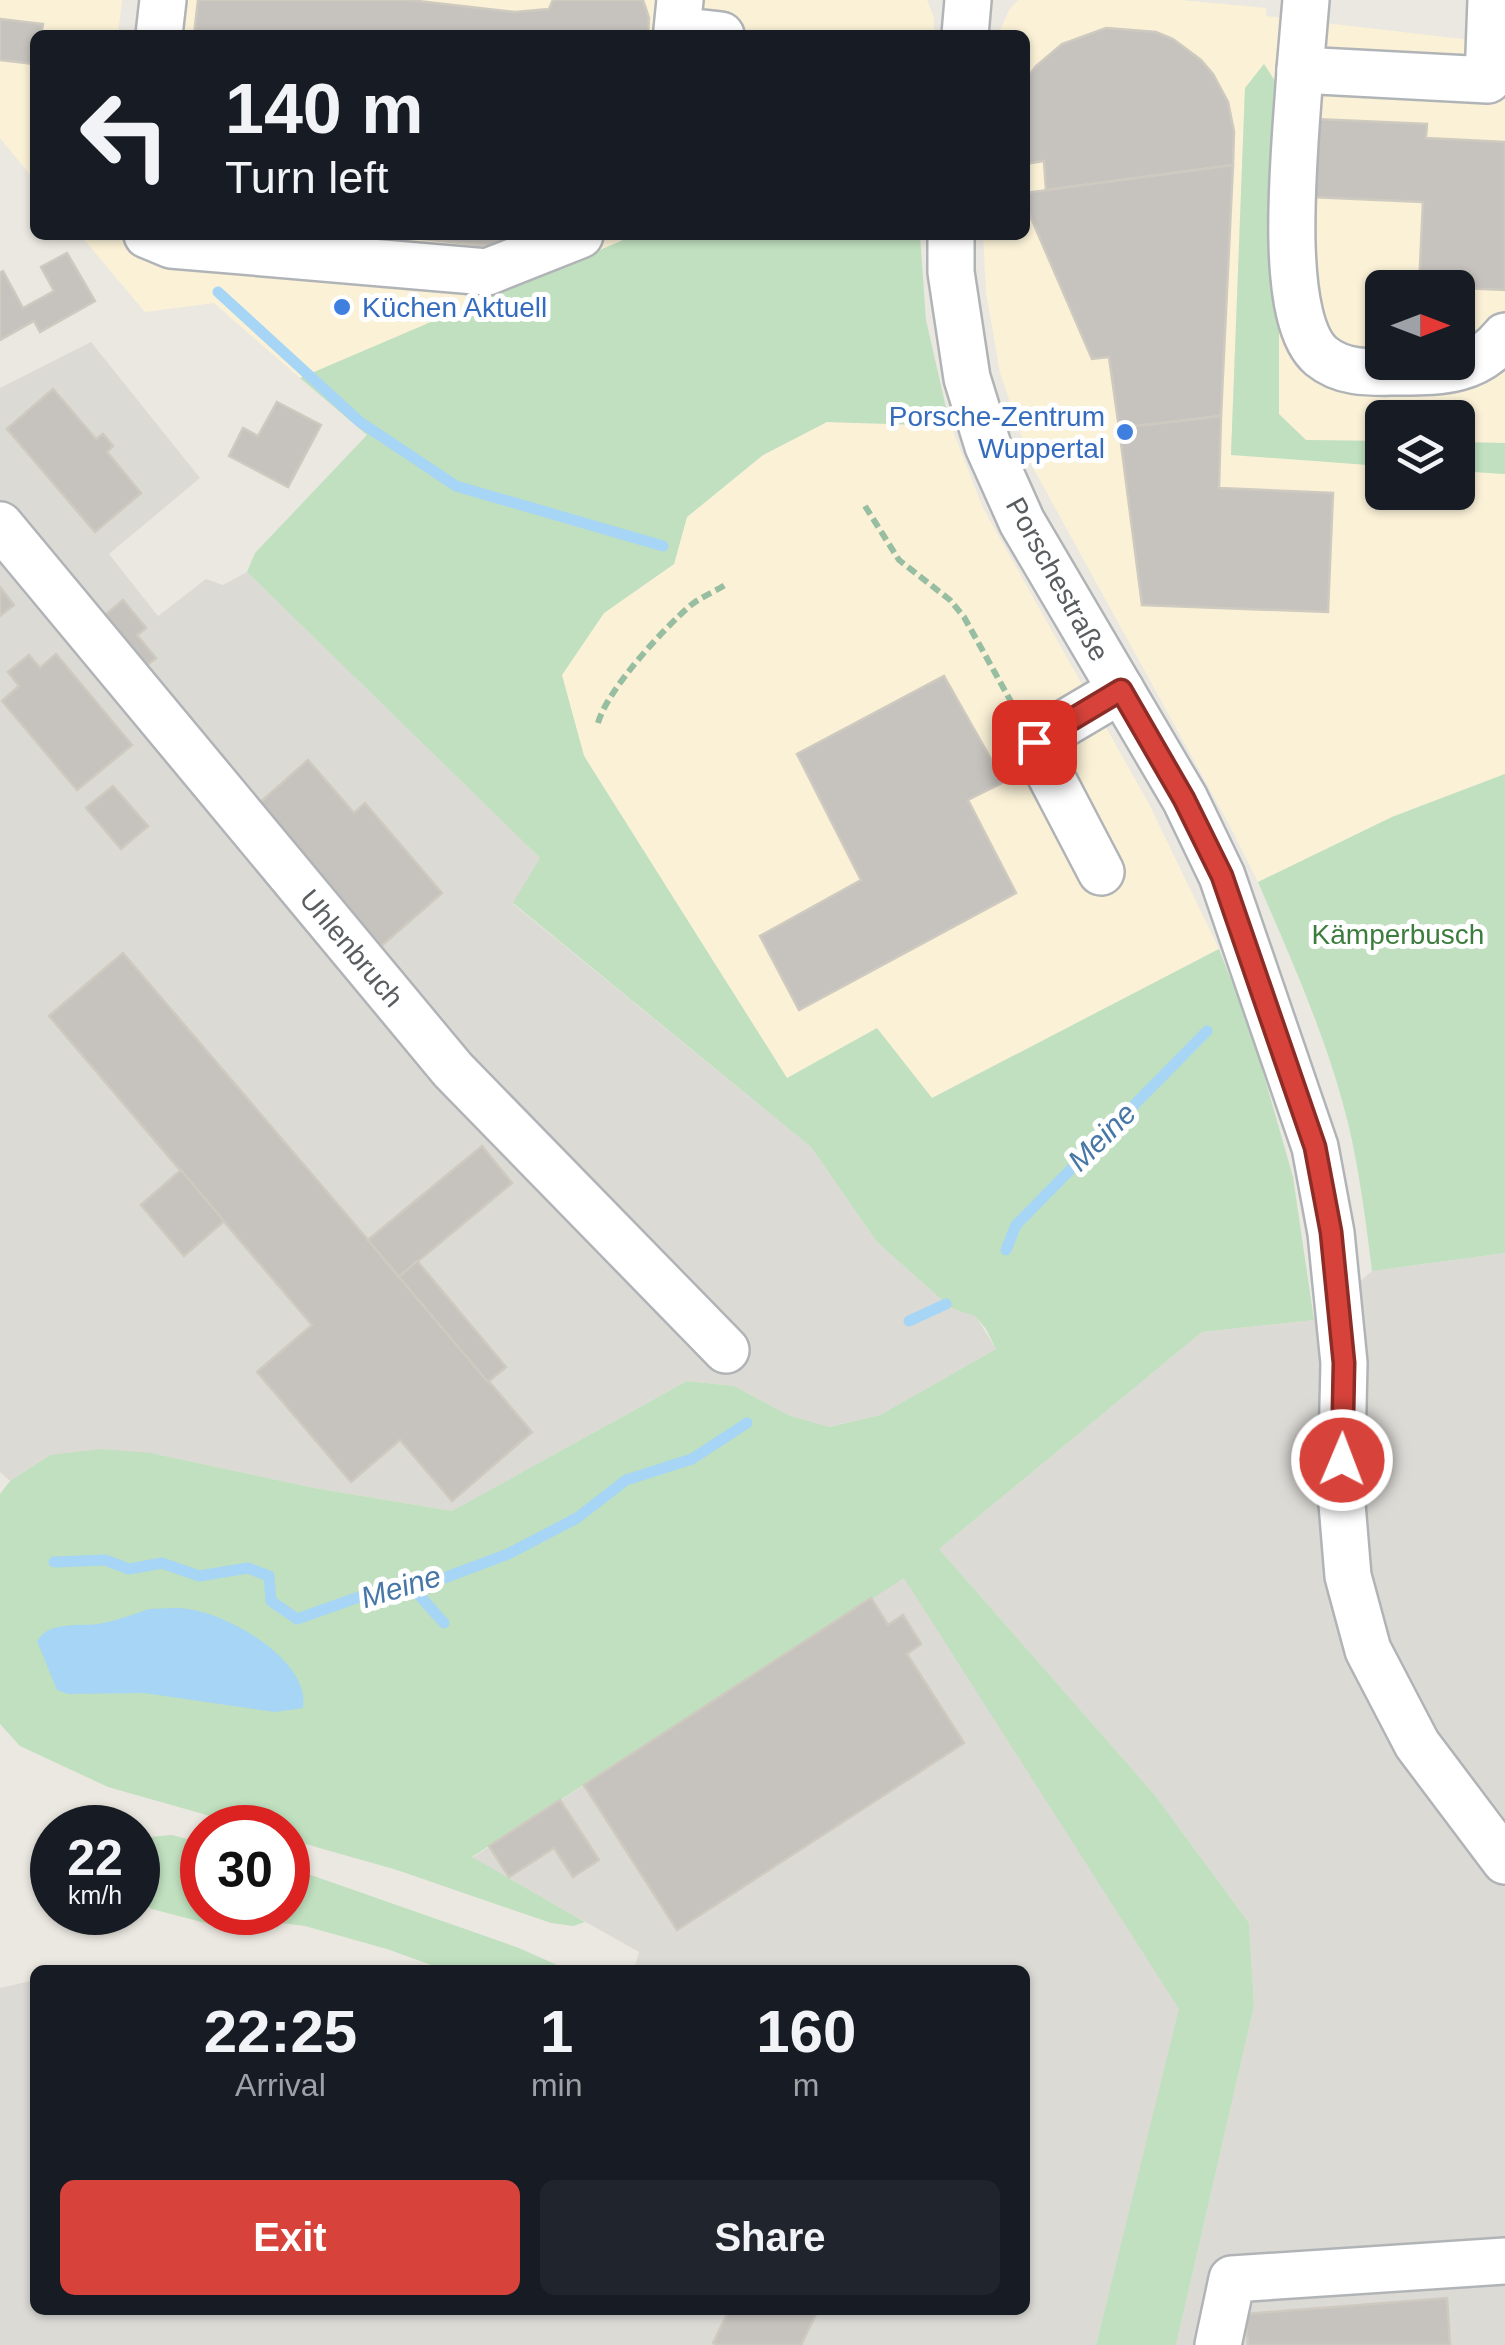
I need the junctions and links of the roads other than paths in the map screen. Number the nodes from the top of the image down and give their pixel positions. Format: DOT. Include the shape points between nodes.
graph roads {
  1 [pos="163,0"];
  2 [pos="680,0"];
  3 [pos="968,0"];
  4 [pos="1306,0"];
  5 [pos="1491,0"];
  6 [pos="159,30"];
  7 [pos="677,30"];
  8 [pos="965,30"];
  9 [pos="1300,70"];
  10 [pos="1497,86"];
  11 [pos="160,240"];
  12 [pos="568,240"];
  13 [pos="951,240"];
  14 [pos="1505,336"];
  15 [pos="0,525"];
  16 [pos="1121,690"];
  17 [pos="1101,872"];
  18 [pos="726,1350"];
  19 [pos="1505,1862"];
  20 [pos="1505,2261"];
  21 [pos="1218,2345"];
  1 -- 6 [label="street"];
  2 -- 7 [label="street"];
  3 -- 8 [label="street"];
  4 -- 9 [label="street"];
  5 -- 10 [label="street"];
  9 -- 10 [label="street"];
  9 -- 14 [label="street" via="1291,252 1302,327 1320,356 1353,372 1442,372 1489,356"];
  11 -- 12 [label="street" via="488,272"];
  13 -- 16 [label="street, Porschestraße" via="967,378 988,446 1022,522"];
  15 -- 18 [label="street, Uhlenbruch" via="453,1070"];
  16 -- 17 [label="street" via="1034,742"];
  16 -- 19 [label="street, Porschestraße" via="1222,876 1315,1147 1344,1363 1341,1492 1348,1576 1368,1650 1418,1744"];
  20 -- 21 [label="street" via="1232,2279"];
}
